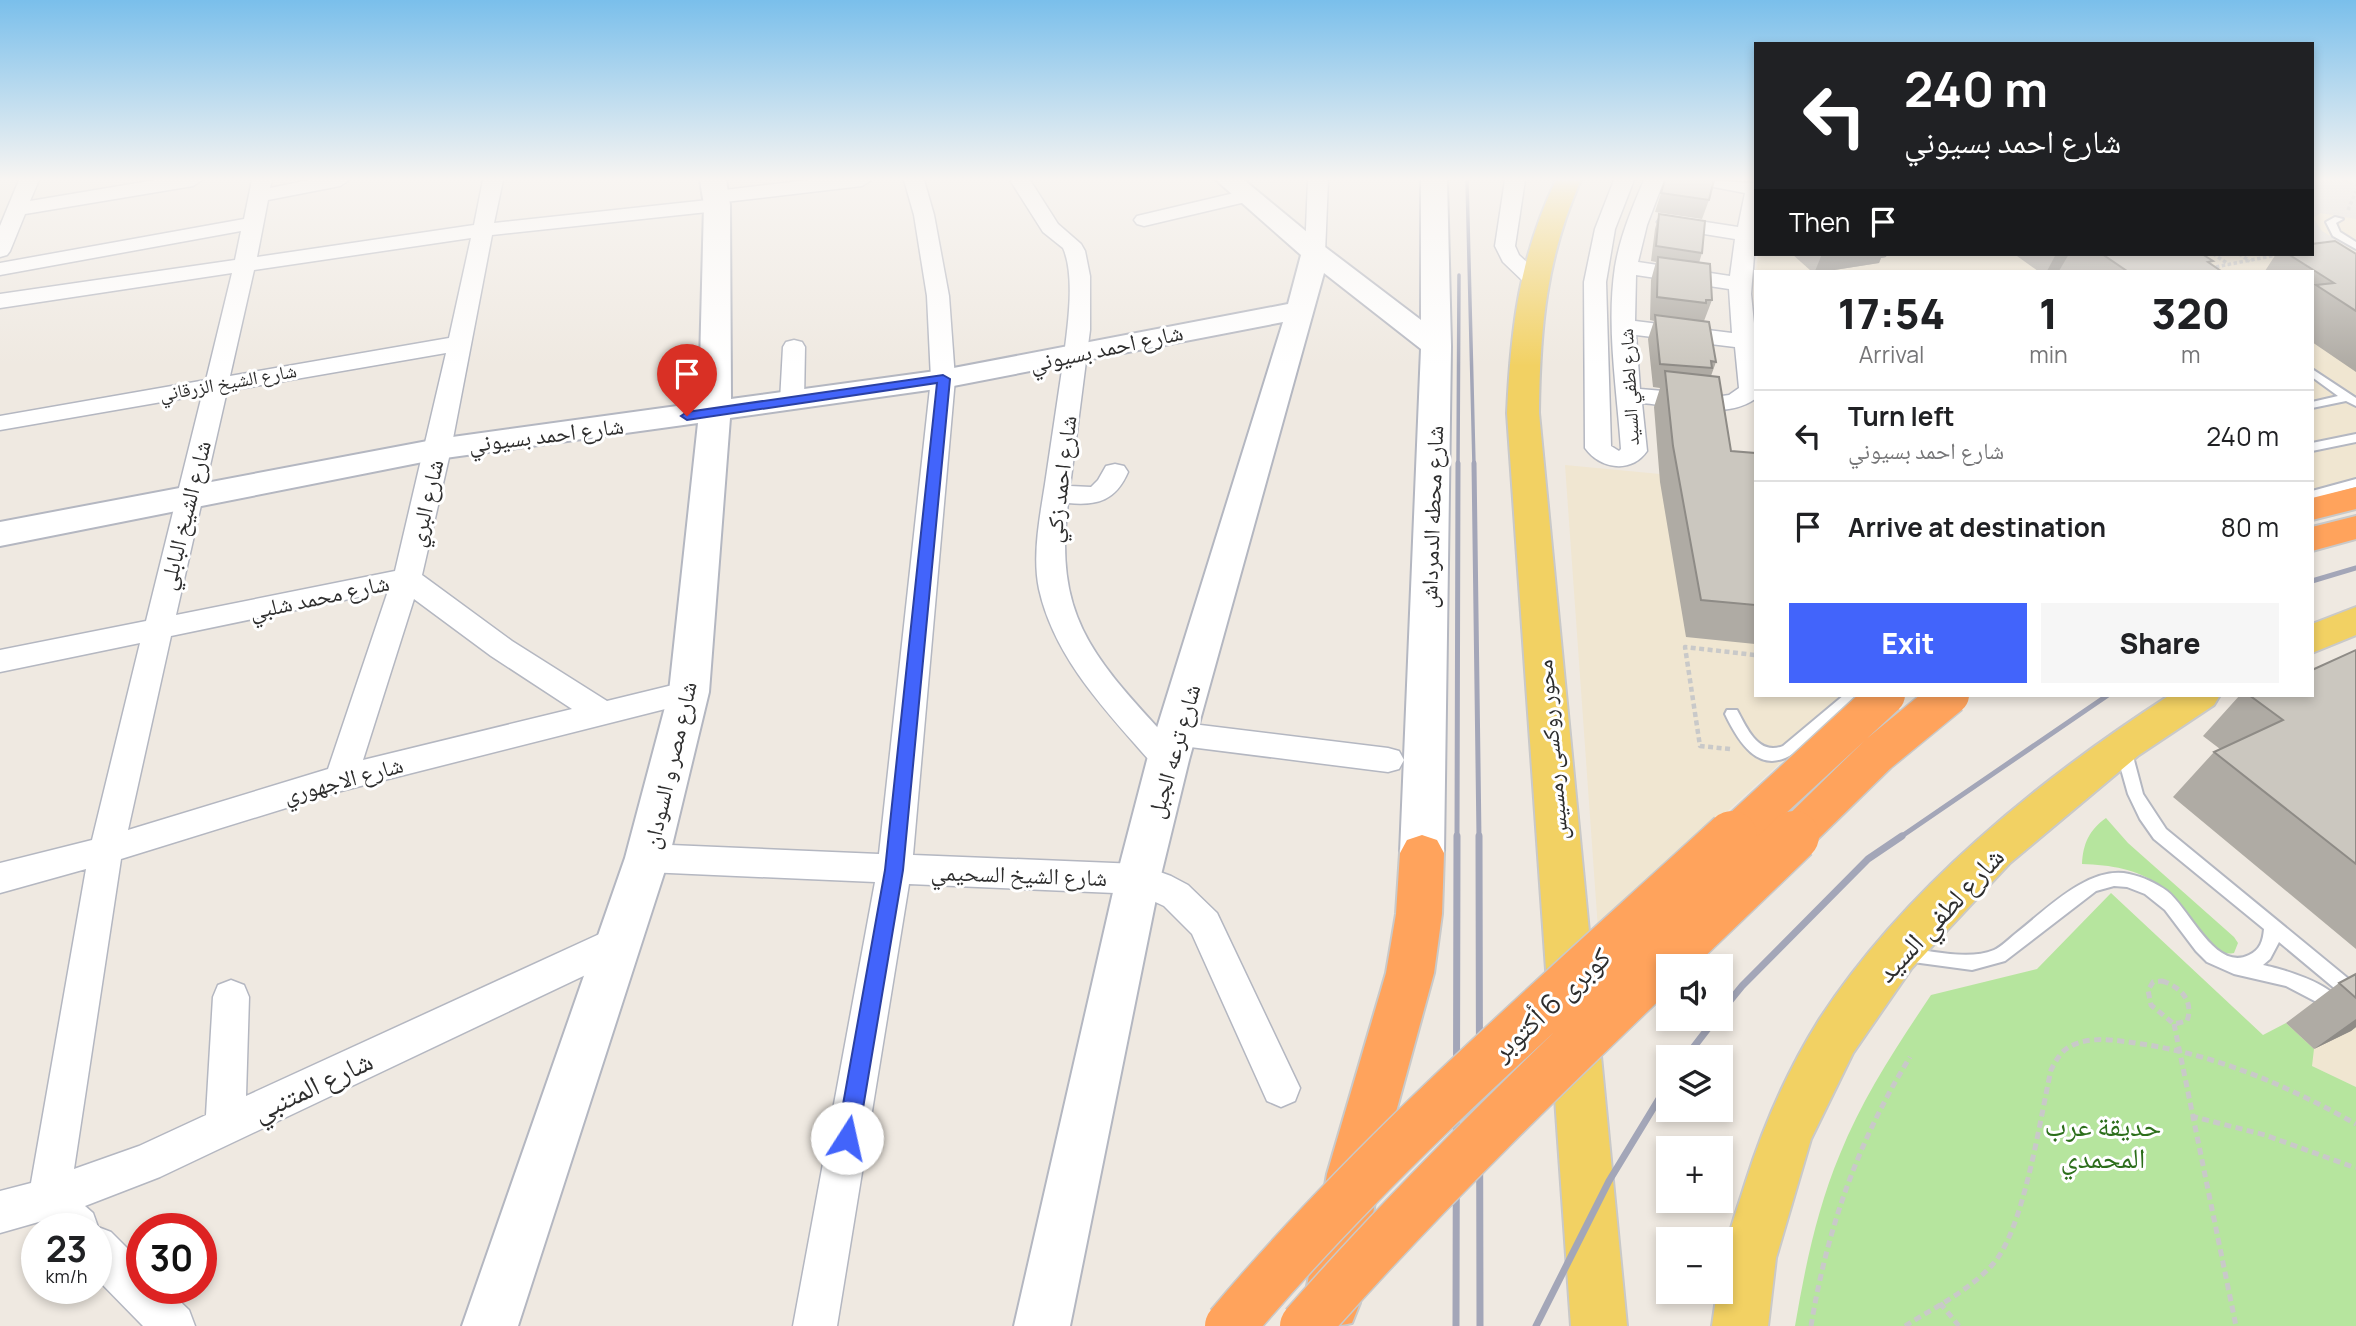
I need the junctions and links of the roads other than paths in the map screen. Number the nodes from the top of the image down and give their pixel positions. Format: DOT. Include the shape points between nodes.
graph roads {
  1 [pos="149,242"];
  2 [pos="249,242"];
  3 [pos="400,242"];
  4 [pos="480,242"];
  5 [pos="715,242"];
  6 [pos="929,242"];
  7 [pos="1068,242"];
  8 [pos="1302,242"];
  9 [pos="1315,242"];
  10 [pos="1435,242"];
  11 [pos="1507,242"];
  12 [pos="1543,242"];
  13 [pos="1602,242"];
  14 [pos="1633,242"];
  15 [pos="1745,242"];
  16 [pos="1315,253"];
  17 [pos="245,264"];
  18 [pos="1626,267"];
  19 [pos="0,269"];
  20 [pos="1533,278"];
  21 [pos="1740,284"];
  22 [pos="0,301"];
  23 [pos="1301,310"];
  24 [pos="1625,327"];
  25 [pos="1744,341"];
  26 [pos="457,344"];
  27 [pos="1436,346"];
  28 [pos="794,347"];
  29 [pos="1076,354"];
  30 [pos="2314,373"];
  31 [pos="943,379"];
  32 [pos="216,384"];
  33 [pos="1630,395"];
  34 [pos="2352,400"];
  35 [pos="792,401"];
  36 [pos="2314,405"];
  37 [pos="715,412"];
  38 [pos="0,423"];
  39 [pos="2356,438"];
  40 [pos="2314,447"];
  41 [pos="438,449"];
  42 [pos="1115,472"];
  43 [pos="2356,483"];
  44 [pos="1056,493"];
  45 [pos="2314,494"];
  46 [pos="189,497"];
  47 [pos="2356,498"];
  48 [pos="2314,508"];
  49 [pos="2356,527"];
  50 [pos="0,534"];
  51 [pos="2314,538"];
  52 [pos="407,578"];
  53 [pos="2356,620"];
  54 [pos="157,629"];
  55 [pos="2314,638"];
  56 [pos="0,660"];
  57 [pos="689,692"];
  58 [pos="1851,697"];
  59 [pos="1883,697"];
  60 [pos="1948,697"];
  61 [pos="2197,697"];
  62 [pos="601,712"];
  63 [pos="1732,714"];
  64 [pos="2125,744"];
  65 [pos="1172,747"];
  66 [pos="1388,760"];
  67 [pos="341,778"];
  68 [pos="106,849"];
  69 [pos="1422,853"];
  70 [pos="647,858"];
  71 [pos="894,870"];
  72 [pos="0,878"];
  73 [pos="1138,879"];
  74 [pos="2272,926"];
  75 [pos="619,942"];
  76 [pos="1895,954"];
  77 [pos="2234,966"];
  78 [pos="2351,991"];
  79 [pos="231,997"];
  80 [pos="2330,1001"];
  81 [pos="1280,1088"];
  82 [pos="225,1125"];
  83 [pos="49,1199"];
  84 [pos="0,1212"];
  85 [pos="63,1213"];
  86 [pos="112,1263"];
  87 [pos="173,1326"];
  88 [pos="490,1326"];
  89 [pos="814,1326"];
  90 [pos="1042,1326"];
  91 [pos="1230,1326"];
  92 [pos="1305,1326"];
  93 [pos="1329,1326"];
  94 [pos="1599,1326"];
  95 [pos="1740,1326"];
  1 -- 19 [label="street"];
  2 -- 17 [label="street, شارع الشيخ البابلي"];
  3 -- 17 [label="street"];
  4 -- 26 [label="street, شارع البري"];
  5 -- 37 [label="main road, شارع مصر و السودان"];
  6 -- 31 [label="street" via="938,296"];
  7 -- 29 [label="street, شارع احمد زكي" via="1075,251 1081,306"];
  8 -- 16 [label="main road"];
  9 -- 16 [label="street, شارع ترعه الجبل"];
  10 -- 27 [label="main road, شارع محطه الدمرداش"];
  11 -- 20 [label="street" via="1506,252 1515,265"];
  12 -- 20 [label="main road, محور روكسى رمسيس"];
  13 -- 33 [label="street, شارع لطفي السيد" via="1593,302 1598,447 1608,457 1625,458 1634,451"];
  14 -- 18 [label="street, شارع لطفي السيد"];
  15 -- 21 [label="street"];
  16 -- 23 [label="main road, شارع ترعه الجبل"];
  16 -- 27 [label="main road"];
  17 -- 22 [label="street"];
  17 -- 32 [label="street, شارع الشيخ البابلي"];
  18 -- 21 [label="street"];
  18 -- 24 [label="street, شارع لطفي السيد"];
  20 -- 94 [label="main road, محور روكسى رمسيس" via="1523,413"];
  21 -- 25 [label="street"];
  23 -- 29 [label="main road, شارع احمد بسيوني"];
  23 -- 65 [label="main road, شارع ترعه الجبل"];
  24 -- 25 [label="street"];
  24 -- 33 [label="street, شارع لطفي السيد"];
  25 -- 33 [label="street" via="1753,383 1751,391 1735,402"];
  26 -- 32 [label="street, شارع الشيخ الزرقاني"];
  26 -- 41 [label="street, شارع البري"];
  27 -- 69 [label="main road, شارع محطه الدمرداش"];
  28 -- 35 [label="street"];
  29 -- 31 [label="main road, شارع احمد بسيوني"];
  29 -- 44 [label="street, شارع احمد زكي"];
  30 -- 34 [label="lane"];
  31 -- 35 [label="main road, شارع احمد بسيوني"];
  31 -- 71 [label="street"];
  32 -- 38 [label="street, شارع الشيخ الزرقاني"];
  32 -- 46 [label="street, شارع الشيخ البابلي"];
  34 -- 36 [label="lane"];
  35 -- 37 [label="main road, شارع احمد بسيوني"];
  37 -- 41 [label="main road, شارع احمد بسيوني"];
  37 -- 57 [label="main road, شارع مصر و السودان"];
  39 -- 40 [label="lane"];
  41 -- 46 [label="main road, شارع احمد بسيوني"];
  41 -- 52 [label="street, شارع البري"];
  42 -- 44 [label="street" via="1110,487 1101,494"];
  43 -- 45 [label="lane"];
  44 -- 65 [label="street, شارع احمد زكي" via="1051,562 1061,614 1105,691"];
  46 -- 50 [label="main road, شارع احمد بسيوني"];
  46 -- 54 [label="street, شارع الشيخ البابلي"];
  47 -- 48 [label="highway"];
  49 -- 51 [label="highway"];
  52 -- 54 [label="street, شارع محمد شلبي"];
  52 -- 62 [label="street, شارع محمد شلبي" via="516,660"];
  52 -- 67 [label="street, شارع البري"];
  53 -- 55 [label="main road"];
  54 -- 56 [label="street, شارع محمد شلبي"];
  54 -- 68 [label="street, شارع الشيخ البابلي"];
  57 -- 62 [label="street, شارع الاجهوري"];
  57 -- 70 [label="main road, شارع مصر و السودان"];
  58 -- 63 [label="lane" via="1788,750 1775,755 1759,752 1747,743"];
  59 -- 91 [label="highway, كوبرى 6 أكتوبر, bridge" via="1433,1111 1302,1242"];
  60 -- 92 [label="highway, كوبرى 6 أكتوبر, bridge" via="1878,754 1471,1149 1376,1245"];
  61 -- 64 [label="main road, شارع لطفي السيد"];
  62 -- 67 [label="street, شارع الاجهوري"];
  64 -- 74 [label="lane" via="2130,786 2153,825"];
  64 -- 76 [label="main road, شارع لطفي السيد" via="1995,850"];
  65 -- 66 [label="street"];
  65 -- 73 [label="main road, شارع ترعه الجبل"];
  67 -- 68 [label="street, شارع الاجهوري"];
  68 -- 72 [label="street, شارع الاجهوري"];
  68 -- 83 [label="street, شارع الشيخ البابلي"];
  69 -- 93 [label="highway, bridge" via="1410,973 1353,1174"];
  70 -- 71 [label="street, شارع الشيخ السحيمي"];
  70 -- 75 [label="main road, شارع مصر و السودان"];
  71 -- 73 [label="street, شارع الشيخ السحيمي"];
  71 -- 89 [label="street"];
  73 -- 81 [label="street, شارع الشيخ السحيمي" via="1177,895 1205,924"];
  73 -- 90 [label="main road, شارع ترعه الجبل"];
  74 -- 77 [label="lane" via="2269,950 2249,964"];
  74 -- 78 [label="lane"];
  75 -- 82 [label="street, شارع المتنبي"];
  75 -- 88 [label="main road, شارع مصر و السودان"];
  76 -- 77 [label="lane" via="1972,962 1999,956 2100,880 2120,879 2160,895 2181,916 2200,946"];
  76 -- 95 [label="main road, شارع لطفي السيد" via="1836,1037 1787,1133 1749,1258"];
  77 -- 80 [label="lane" via="2288,979"];
  79 -- 82 [label="street"];
  82 -- 83 [label="street, شارع المتنبي" via="146,1163"];
  83 -- 84 [label="street, شارع المتنبي"];
  83 -- 85 [label="street"];
  86 -- 87 [label="street"];
}
